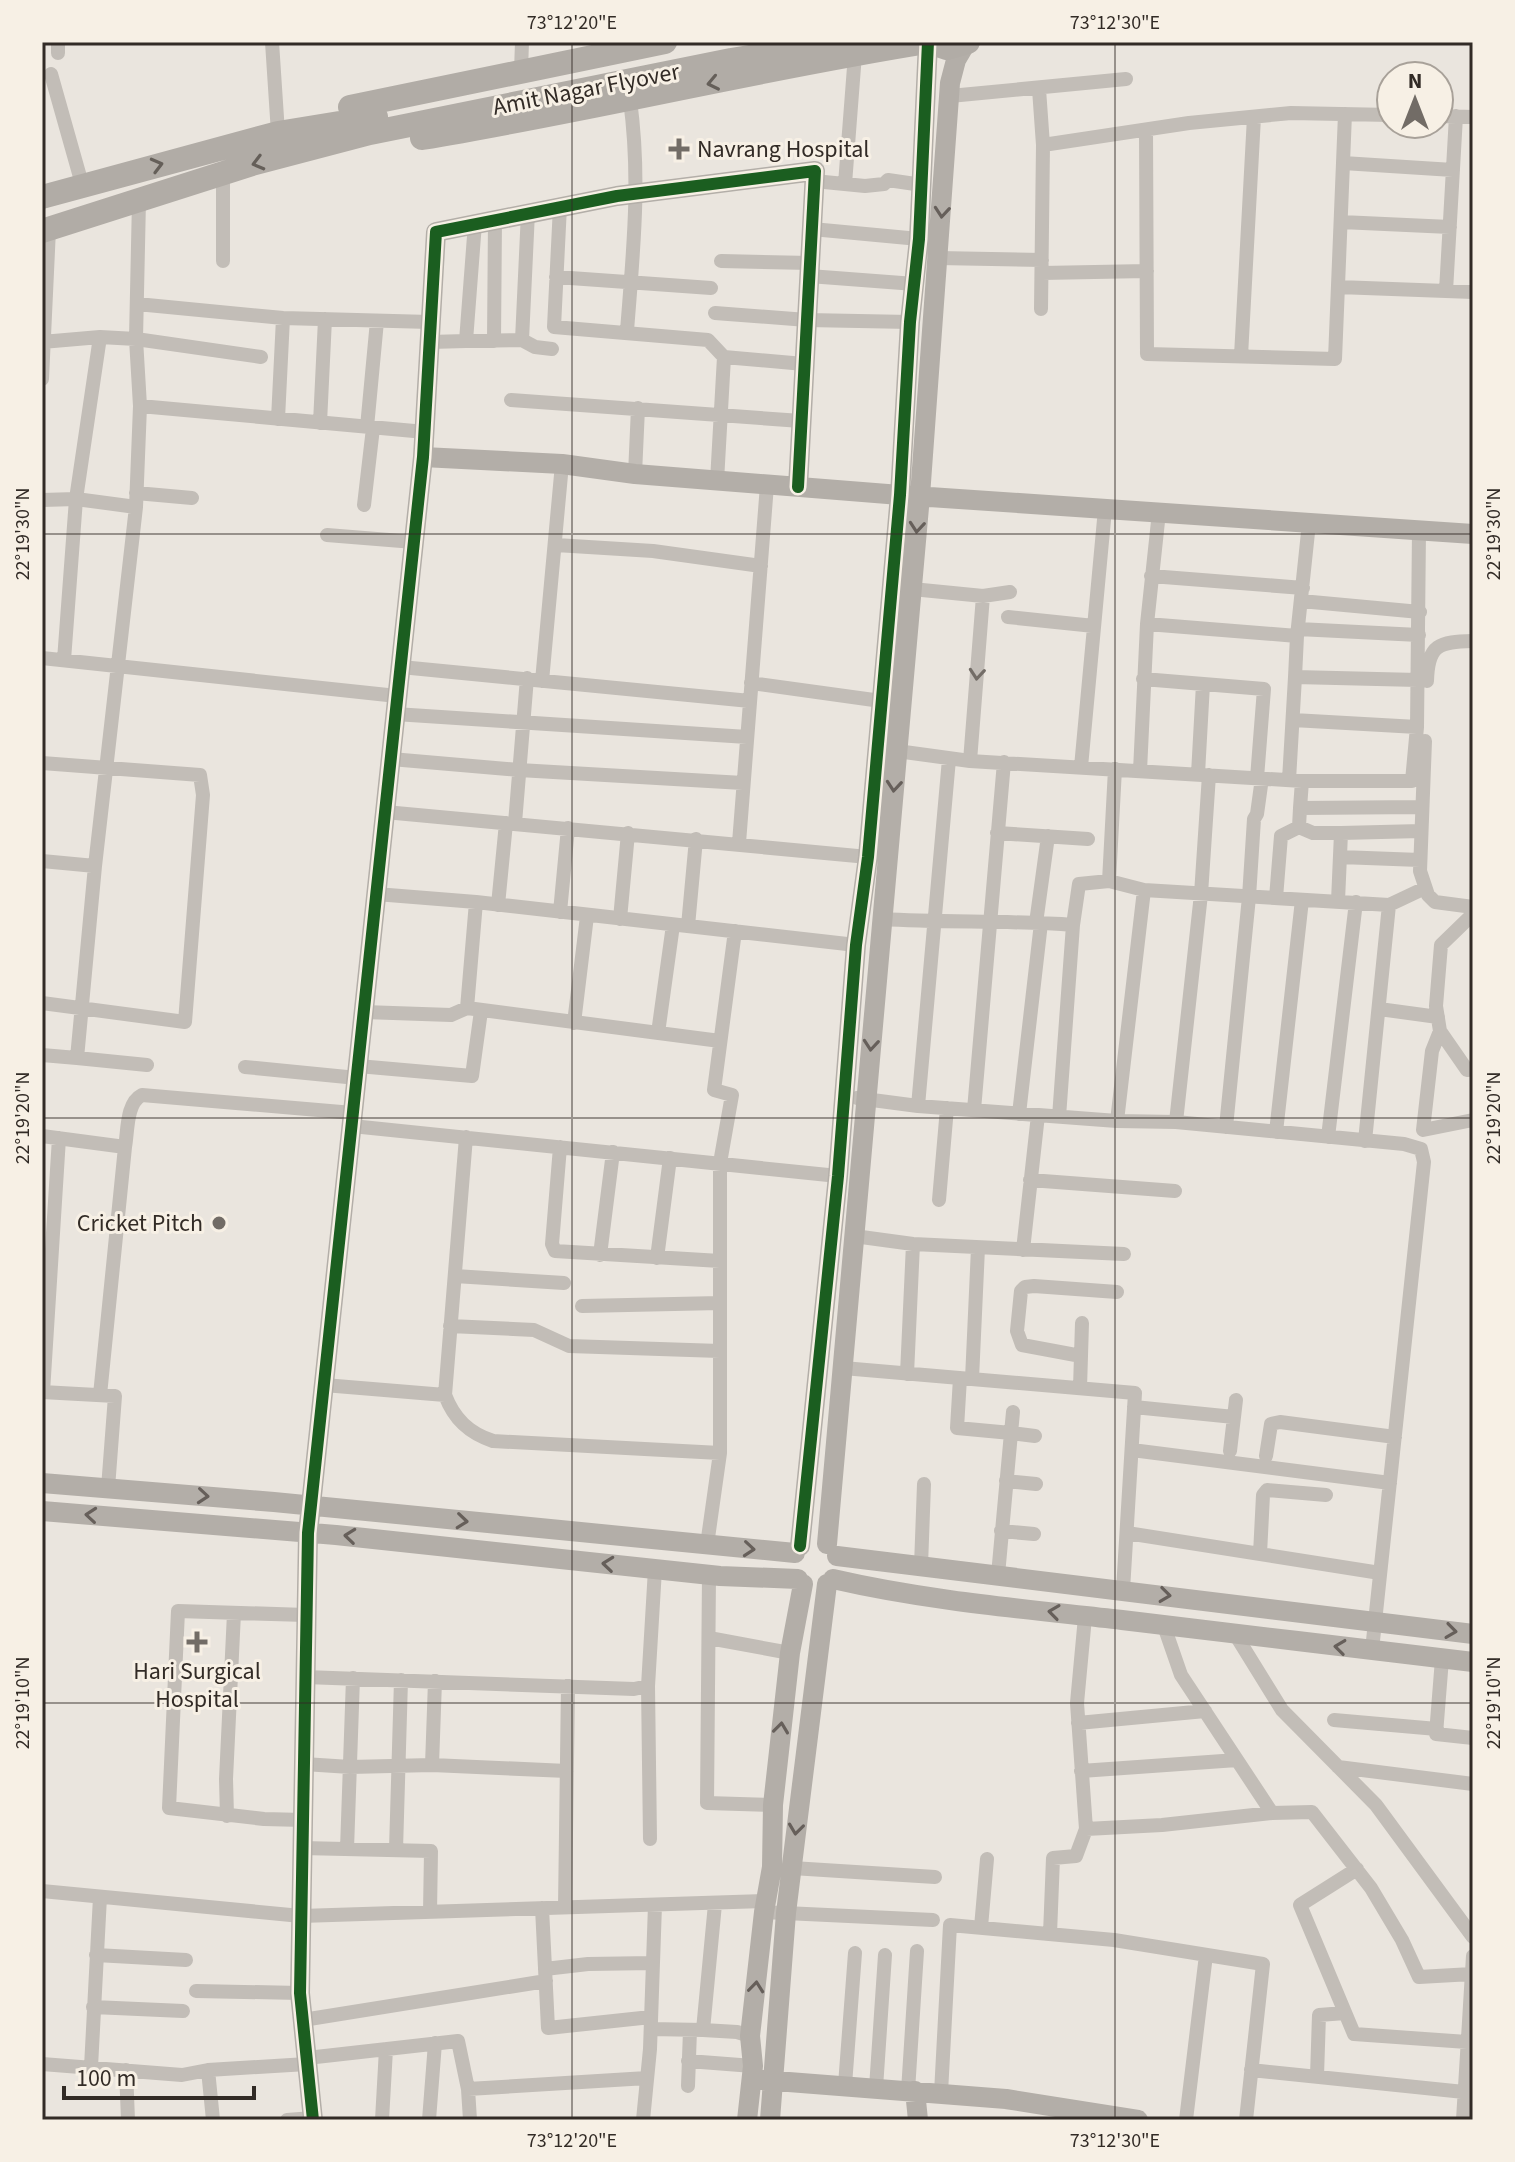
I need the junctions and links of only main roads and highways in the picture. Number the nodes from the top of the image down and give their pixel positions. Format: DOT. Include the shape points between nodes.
graph roads {
  1 [pos="665,42"];
  2 [pos="751,42"];
  3 [pos="928,42"];
  4 [pos="969,42"];
  5 [pos="614,47"];
  6 [pos="848,48"];
  7 [pos="368,126"];
  8 [pos="331,135"];
  9 [pos="42,197"];
  10 [pos="46,230"];
  1 -- 5 [label="main road"];
  2 -- 7 [label="main road, Amit Nagar Flyover"];
  3 -- 4 [label="main road" via="947,48"];
  3 -- 6 [label="main road"];
  5 -- 8 [label="main road" via="341,109"];
  6 -- 7 [label="main road, Amit Nagar Flyover" via="731,60"];
  6 -- 8 [label="main road, one-way" via="546,118 358,149"];
  7 -- 8 [label="main road, Amit Nagar Flyover"];
  9 -- 8 [label="main road, one-way" via="278,133"];
  8 -- 10 [label="main road, one-way"];
}
